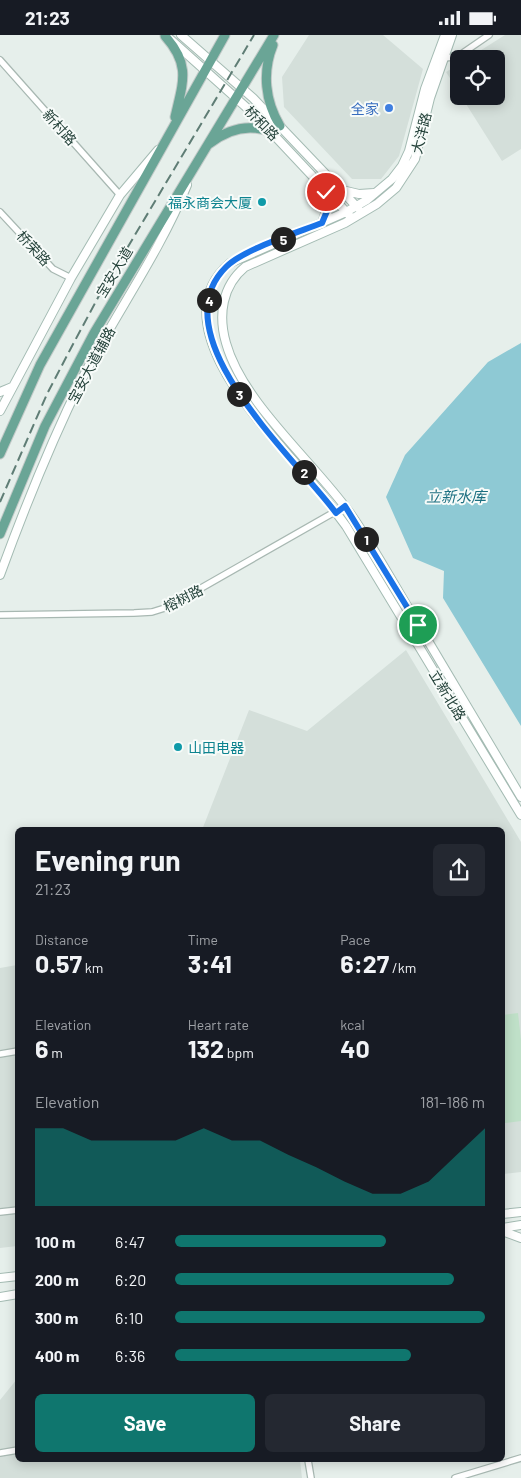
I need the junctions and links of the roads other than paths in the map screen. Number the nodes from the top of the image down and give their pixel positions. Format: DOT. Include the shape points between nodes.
graph roads {
  1 [pos="165,35"];
  2 [pos="180,35"];
  3 [pos="225,35"];
  4 [pos="275,35"];
  5 [pos="444,35"];
  6 [pos="452,35"];
  7 [pos="489,35"];
  8 [pos="440,58"];
  9 [pos="0,60"];
  10 [pos="211,60"];
  11 [pos="206,69"];
  12 [pos="242,87"];
  13 [pos="236,97"];
  14 [pos="280,126"];
  15 [pos="172,127"];
  16 [pos="271,132"];
  17 [pos="165,140"];
  18 [pos="205,147"];
  19 [pos="196,162"];
  20 [pos="337,187"];
  21 [pos="324,188"];
  22 [pos="376,193"];
  23 [pos="120,195"];
  24 [pos="356,206"];
  25 [pos="0,212"];
  26 [pos="346,212"];
  27 [pos="362,213"];
  28 [pos="353,219"];
  29 [pos="322,223"];
  30 [pos="71,278"];
  31 [pos="12,387"];
  32 [pos="0,392"];
  33 [pos="0,411"];
  34 [pos="0,454"];
  35 [pos="345,506"];
  36 [pos="336,513"];
  37 [pos="0,535"];
  38 [pos="0,575"];
  39 [pos="0,615"];
  40 [pos="521,797"];
  41 [pos="521,815"];
  42 [pos="15,1052"];
  43 [pos="0,1054"];
  44 [pos="521,1205"];
  45 [pos="15,1210"];
  46 [pos="0,1212"];
  47 [pos="521,1212"];
  48 [pos="505,1213"];
  49 [pos="505,1214"];
  50 [pos="521,1225"];
  51 [pos="505,1228"];
  52 [pos="505,1230"];
  53 [pos="521,1238"];
  54 [pos="15,1276"];
  55 [pos="0,1278"];
  56 [pos="15,1294"];
  57 [pos="0,1297"];
  58 [pos="15,1450"];
  59 [pos="0,1453"];
  60 [pos="521,1458"];
  61 [pos="308,1462"];
  62 [pos="310,1478"];
  63 [pos="455,1478"];
  1 -- 11 [label="main road, 桥和路"];
  1 -- 15 [label="main road" via="182,64 181,93"];
  2 -- 10 [label="main road, 桥和路"];
  3 -- 10 [label="main road, 宝安大道"];
  4 -- 12 [label="main road, 宝安大道"];
  4 -- 14 [label="main road" via="269,53 266,84 272,111"];
  5 -- 8 [label="main road, 大洋路"];
  6 -- 8 [label="main road, 大洋路"];
  7 -- 8 [label="street" via="462,55"];
  8 -- 22 [label="main road, 大洋路" via="423,95 406,159 392,179"];
  8 -- 27 [label="main road, 大洋路" via="412,166 396,188"];
  9 -- 23 [label="street, 新村路"];
  10 -- 11 [label="main road, 宝安大道"];
  10 -- 12 [label="main road, 桥和路"];
  11 -- 13 [label="main road, 桥和路"];
  11 -- 15 [label="main road, 宝安大道"];
  12 -- 13 [label="main road, 宝安大道"];
  12 -- 14 [label="main road, 桥和路"];
  13 -- 16 [label="main road, 桥和路"];
  13 -- 18 [label="main road, 宝安大道"];
  14 -- 20 [label="main road, 桥和路"];
  15 -- 17 [label="main road, 宝安大道"];
  16 -- 18 [label="main road" via="253,127 237,129"];
  16 -- 21 [label="main road, 桥和路"];
  17 -- 23 [label="main road"];
  17 -- 34 [label="main road, 宝安大道" via="40,365"];
  18 -- 19 [label="main road, 宝安大道"];
  19 -- 37 [label="main road, 宝安大道" via="130,270 70,378 45,426"];
  19 -- 38 [label="main road, 宝安大道辅路" via="167,232 78,388 49,451"];
  20 -- 22 [label="main road" via="359,194"];
  20 -- 24 [label="main road, 桥和路"];
  21 -- 26 [label="main road, 桥和路"];
  21 -- 29 [label="main road" via="327,208"];
  22 -- 24 [label="main road, 大洋路"];
  23 -- 30 [label="main road"];
  24 -- 26 [label="main road, 立新北路"];
  24 -- 27 [label="main road, 桥和路"];
  25 -- 30 [label="street, 桥荣路" via="54,269"];
  26 -- 28 [label="main road, 桥和路"];
  26 -- 29 [label="main road, 立新北路"];
  27 -- 28 [label="main road, 立新北路"];
  28 -- 35 [label="main road, 立新北路" via="241,271 227,290 222,321 230,353 248,387"];
  29 -- 36 [label="main road, 立新北路" via="247,254 227,266 211,294 208,325 218,357 238,393"];
  30 -- 31 [label="main road"];
  31 -- 32 [label="main road"];
  31 -- 33 [label="main road"];
  35 -- 36 [label="street, 榕树路"];
  35 -- 40 [label="main road, 立新北路"];
  36 -- 39 [label="street, 榕树路" via="168,607 152,612"];
  36 -- 41 [label="main road, 立新北路"];
  42 -- 43 [label="street"];
  44 -- 48 [label="main road"];
  45 -- 46 [label="street"];
  47 -- 49 [label="main road"];
  50 -- 51 [label="main road"];
  52 -- 53 [label="main road"];
  54 -- 55 [label="main road"];
  56 -- 57 [label="main road"];
  58 -- 59 [label="street"];
  60 -- 63 [label="street"];
  61 -- 62 [label="street"];
}
